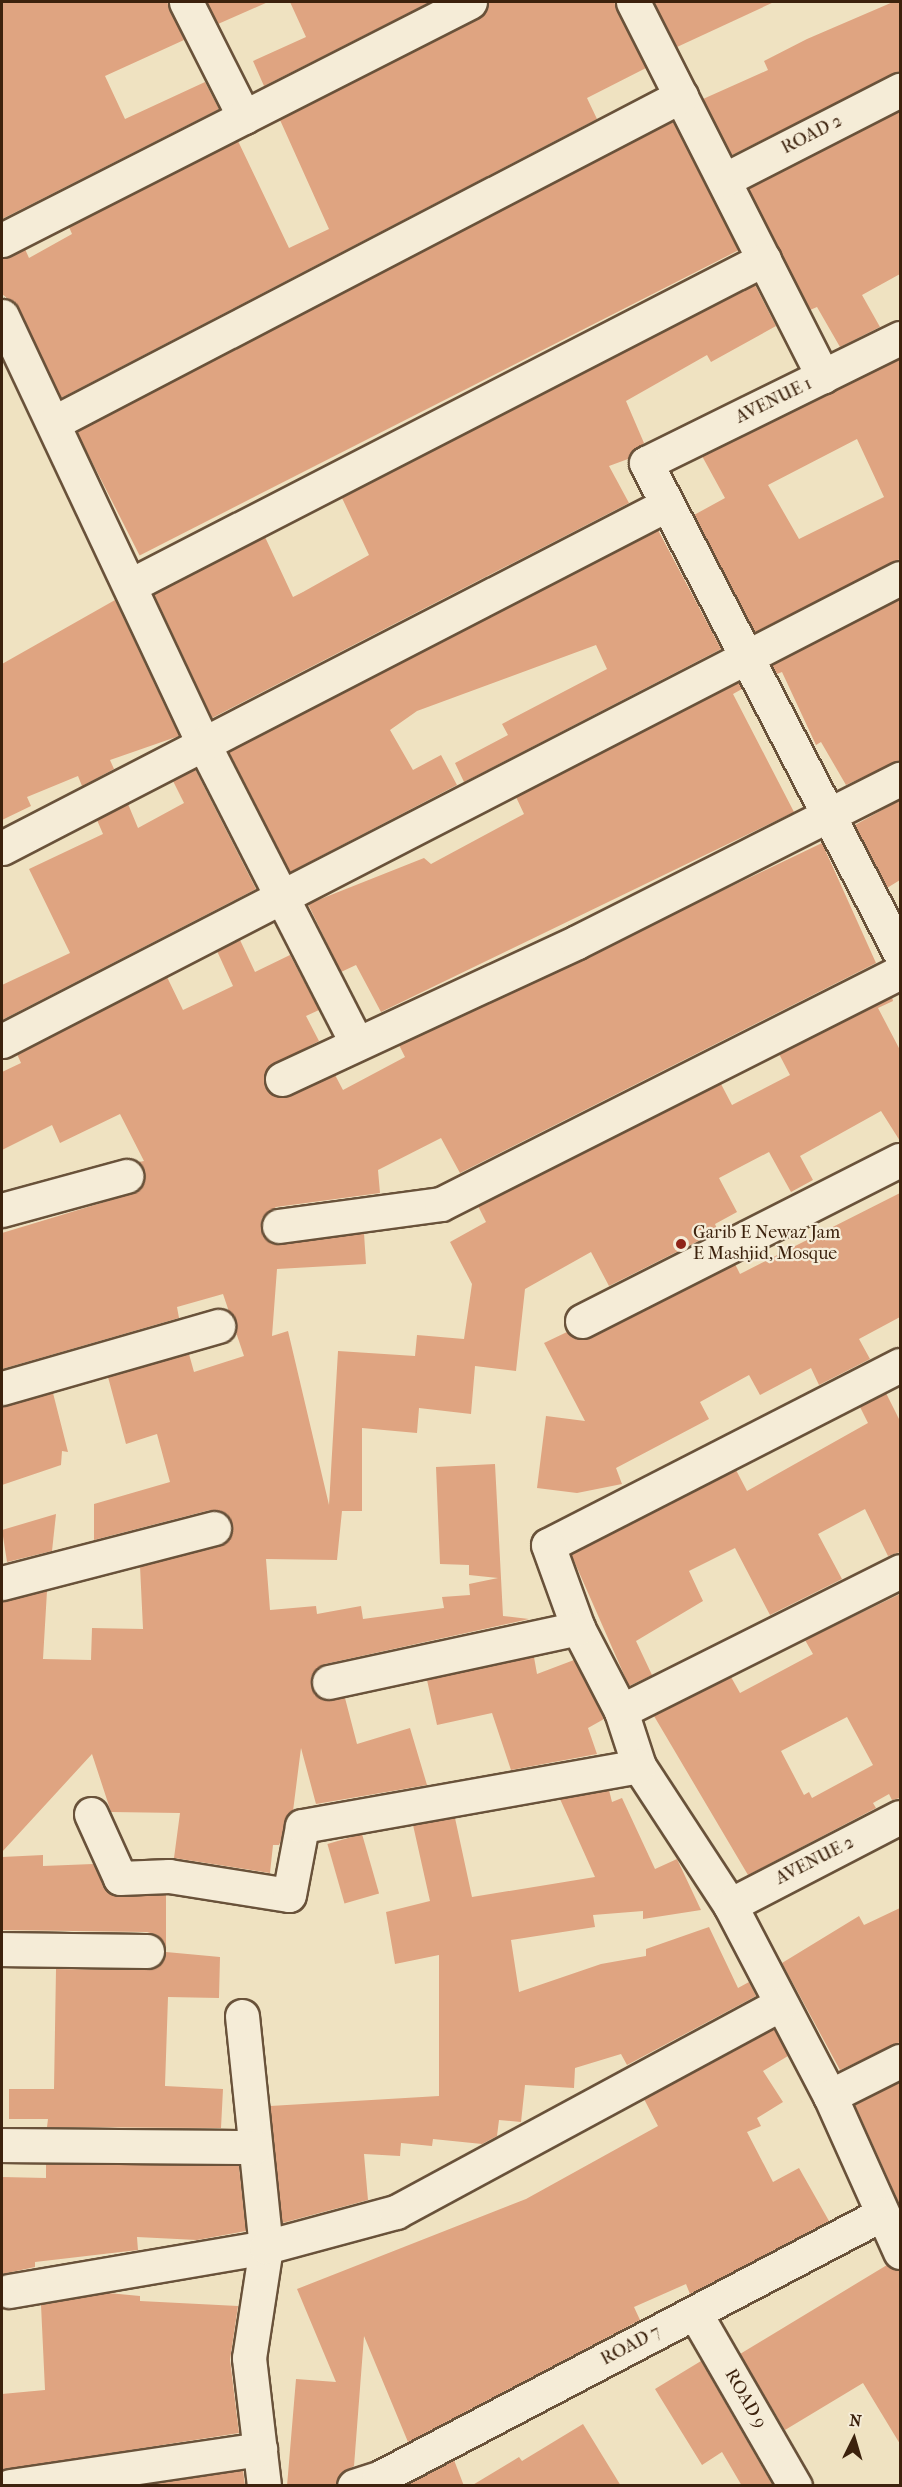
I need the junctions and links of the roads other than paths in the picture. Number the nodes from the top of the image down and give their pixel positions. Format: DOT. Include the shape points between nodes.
graph roads {
  1 [pos="186,2"];
  2 [pos="470,2"];
  3 [pos="633,2"];
  4 [pos="900,90"];
  5 [pos="681,96"];
  6 [pos="244,117"];
  7 [pos="724,180"];
  8 [pos="2,240"];
  9 [pos="764,260"];
  10 [pos="2,316"];
  11 [pos="900,338"];
  12 [pos="823,377"];
  13 [pos="55,422"];
  14 [pos="666,505"];
  15 [pos="900,578"];
  16 [pos="131,585"];
  17 [pos="745,662"];
  18 [pos="203,742"];
  19 [pos="900,779"];
  20 [pos="827,818"];
  21 [pos="2,848"];
  22 [pos="286,897"];
  23 [pos="900,954"];
  24 [pos="900,972"];
  25 [pos="2,1041"];
  26 [pos="356,1042"];
  27 [pos="282,1079"];
  28 [pos="900,1160"];
  29 [pos="126,1176"];
  30 [pos="2,1210"];
  31 [pos="279,1226"];
  32 [pos="582,1321"];
  33 [pos="218,1326"];
  34 [pos="900,1365"];
  35 [pos="2,1388"];
  36 [pos="214,1528"];
  37 [pos="900,1571"];
  38 [pos="2,1583"];
  39 [pos="578,1628"];
  40 [pos="329,1682"];
  41 [pos="621,1711"];
  42 [pos="639,1766"];
  43 [pos="91,1814"];
  44 [pos="900,1816"];
  45 [pos="730,1905"];
  46 [pos="2,1949"];
  47 [pos="147,1951"];
  48 [pos="780,2004"];
  49 [pos="242,2016"];
  50 [pos="900,2061"];
  51 [pos="830,2096"];
  52 [pos="2,2145"];
  53 [pos="254,2148"];
  54 [pos="882,2214"];
  55 [pos="266,2247"];
  56 [pos="900,2252"];
  57 [pos="9,2291"];
  58 [pos="694,2313"];
  59 [pos="260,2449"];
  60 [pos="372,2483"];
  61 [pos="10,2486"];
  62 [pos="264,2486"];
  63 [pos="795,2486"];
  1 -- 6 [label="street"];
  2 -- 6 [label="street"];
  3 -- 5 [label="street"];
  4 -- 7 [label="street, ROAD 2"];
  5 -- 7 [label="street"];
  5 -- 13 [label="street"];
  6 -- 8 [label="street"];
  7 -- 9 [label="street"];
  9 -- 12 [label="street"];
  9 -- 16 [label="street"];
  10 -- 13 [label="street"];
  11 -- 12 [label="street, AVENUE 1"];
  12 -- 14 [label="street, AVENUE 1" via="646,463"];
  13 -- 16 [label="street"];
  14 -- 17 [label="street"];
  14 -- 18 [label="street"];
  15 -- 17 [label="street"];
  16 -- 18 [label="street"];
  17 -- 20 [label="street"];
  17 -- 22 [label="street"];
  18 -- 21 [label="street"];
  18 -- 22 [label="street"];
  19 -- 20 [label="street"];
  20 -- 23 [label="street"];
  20 -- 26 [label="street" via="577,942"];
  22 -- 25 [label="street"];
  22 -- 26 [label="street"];
  24 -- 31 [label="street" via="441,1204"];
  26 -- 27 [label="street"];
  28 -- 32 [label="street"];
  29 -- 30 [label="street"];
  33 -- 35 [label="street"];
  34 -- 39 [label="street" via="548,1545"];
  36 -- 38 [label="street"];
  37 -- 41 [label="street"];
  39 -- 40 [label="street"];
  39 -- 41 [label="street"];
  41 -- 42 [label="street"];
  42 -- 43 [label="street" via="302,1826 289,1895 169,1876 120,1878"];
  42 -- 45 [label="street"];
  44 -- 45 [label="street, AVENUE 2"];
  45 -- 48 [label="street"];
  46 -- 47 [label="street"];
  48 -- 51 [label="street"];
  48 -- 55 [label="street" via="396,2212"];
  49 -- 53 [label="street"];
  50 -- 51 [label="street"];
  51 -- 54 [label="street"];
  52 -- 53 [label="street"];
  53 -- 55 [label="street"];
  54 -- 56 [label="street"];
  54 -- 58 [label="street, ROAD 7"];
  55 -- 57 [label="street"];
  55 -- 59 [label="street" via="249,2358"];
  58 -- 60 [label="street, ROAD 7"];
  58 -- 63 [label="street, ROAD 9"];
  59 -- 61 [label="street"];
  59 -- 62 [label="street"];
}
